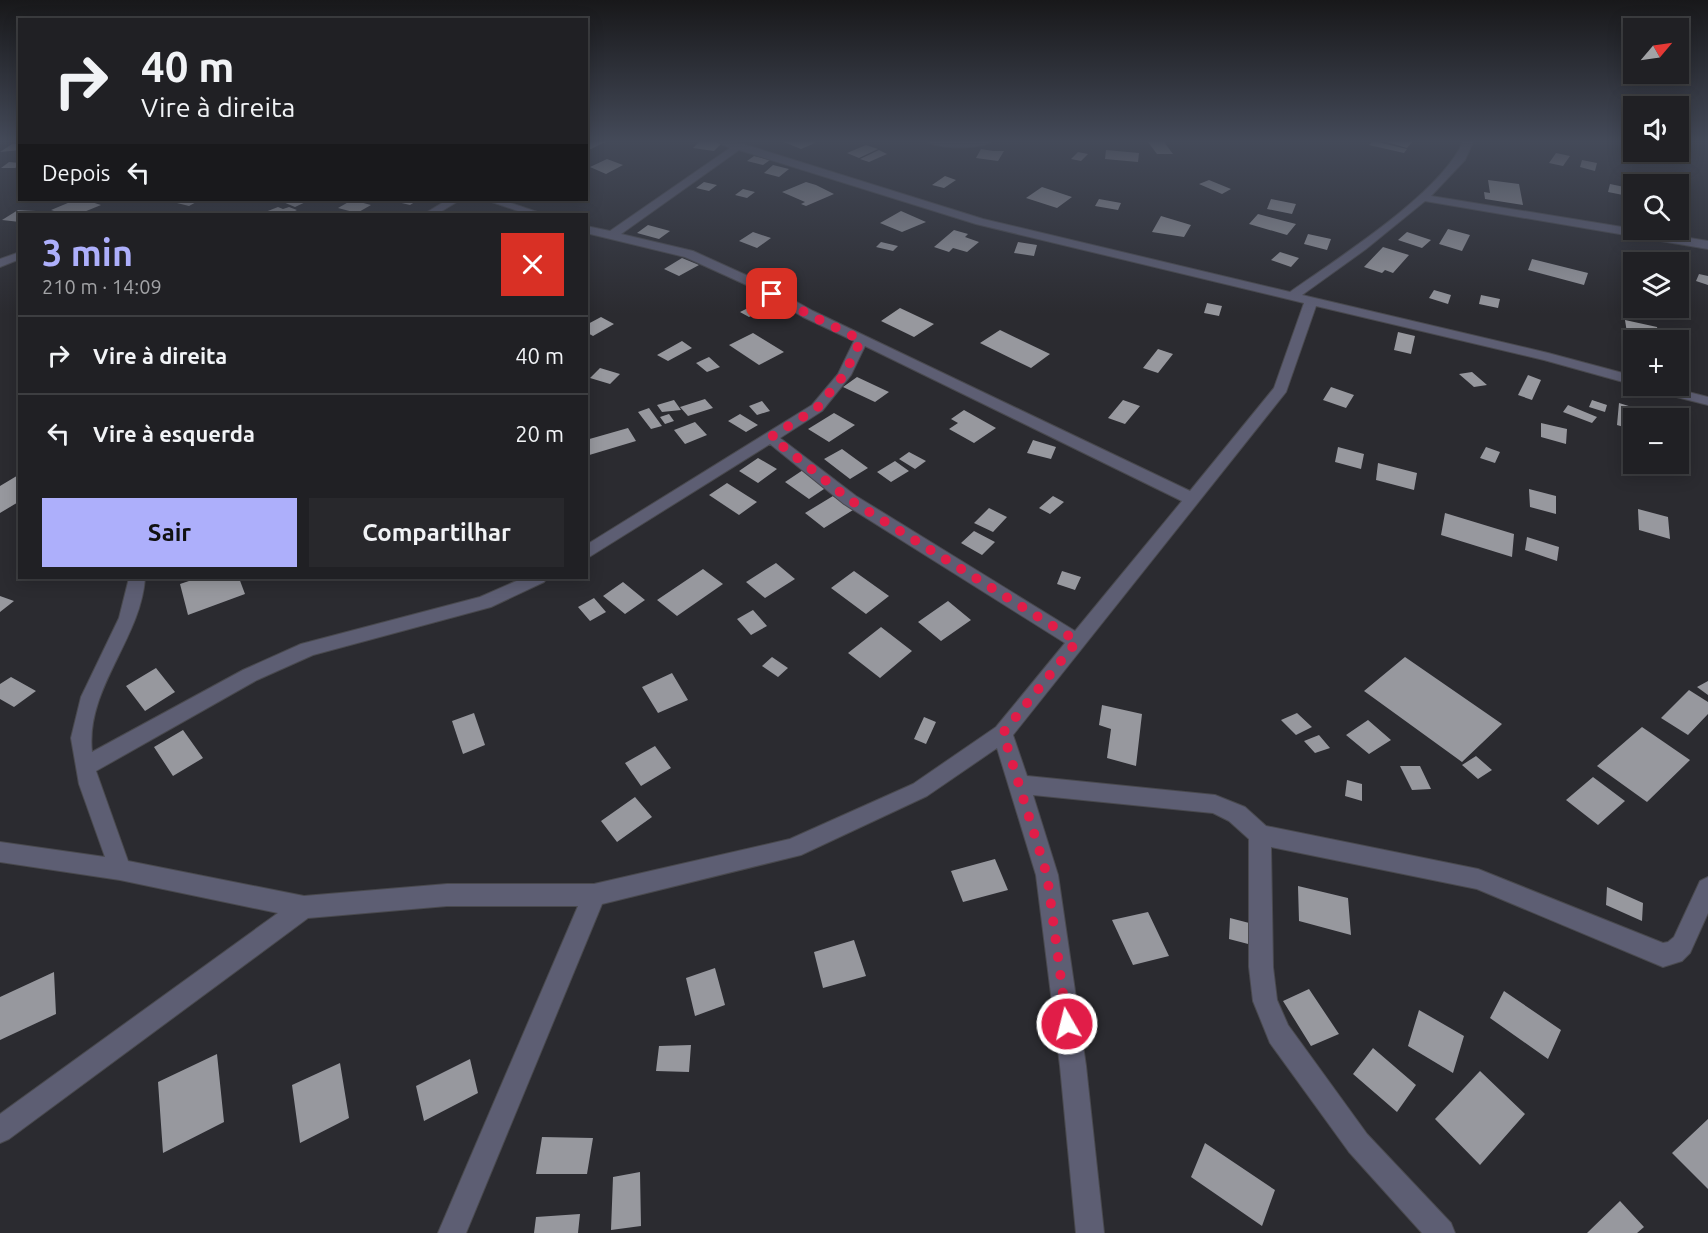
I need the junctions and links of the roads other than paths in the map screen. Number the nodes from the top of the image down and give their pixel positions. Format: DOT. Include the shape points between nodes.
graph roads {
  1 [pos="663,200"];
  2 [pos="909,200"];
  3 [pos="1423,200"];
  4 [pos="1434,200"];
  5 [pos="452,201"];
  6 [pos="495,201"];
  7 [pos="432,213"];
  8 [pos="534,213"];
  9 [pos="588,230"];
  10 [pos="611,236"];
  11 [pos="1708,245"];
  12 [pos="18,256"];
  13 [pos="0,263"];
  14 [pos="1301,298"];
  15 [pos="861,340"];
  16 [pos="1623,378"];
  17 [pos="1686,396"];
  18 [pos="1708,402"];
  19 [pos="771,437"];
  20 [pos="1192,499"];
  21 [pos="588,552"];
  22 [pos="136,579"];
  23 [pos="536,579"];
  24 [pos="1077,641"];
  25 [pos="1003,733"];
  26 [pos="86,766"];
  27 [pos="1018,784"];
  28 [pos="1260,835"];
  29 [pos="0,852"];
  30 [pos="120,870"];
  31 [pos="1708,888"];
  32 [pos="594,895"];
  33 [pos="304,907"];
  34 [pos="0,1130"];
  35 [pos="452,1233"];
  36 [pos="1090,1233"];
  37 [pos="1442,1233"];
  1 -- 10 [label="street"];
  2 -- 14 [label="street" via="980,222"];
  3 -- 14 [label="street"];
  4 -- 11 [label="street"];
  5 -- 7 [label="street"];
  6 -- 8 [label="street"];
  9 -- 10 [label="street"];
  10 -- 15 [label="street" via="689,254"];
  12 -- 13 [label="street"];
  14 -- 16 [label="street"];
  14 -- 20 [label="street" via="1281,390"];
  15 -- 19 [label="street" via="844,375 817,408"];
  15 -- 20 [label="street"];
  17 -- 18 [label="street"];
  19 -- 21 [label="street"];
  19 -- 24 [label="street" via="850,500"];
  20 -- 24 [label="street"];
  22 -- 26 [label="street" via="132,604 85,712 81,740"];
  23 -- 26 [label="street" via="484,602 308,649 250,675"];
  24 -- 25 [label="street"];
  25 -- 27 [label="street"];
  25 -- 32 [label="street" via="920,790 793,848"];
  26 -- 30 [label="street"];
  27 -- 28 [label="street" via="1215,804 1237,814"];
  27 -- 36 [label="street" via="1047,875 1073,1066"];
  28 -- 31 [label="street" via="1478,879 1663,955 1674,953 1682,945"];
  28 -- 37 [label="street" via="1261,967 1265,1001 1279,1034 1358,1143"];
  29 -- 30 [label="street"];
  30 -- 33 [label="street"];
  32 -- 33 [label="street" via="447,895"];
  32 -- 35 [label="street"];
  33 -- 34 [label="street"];
}
